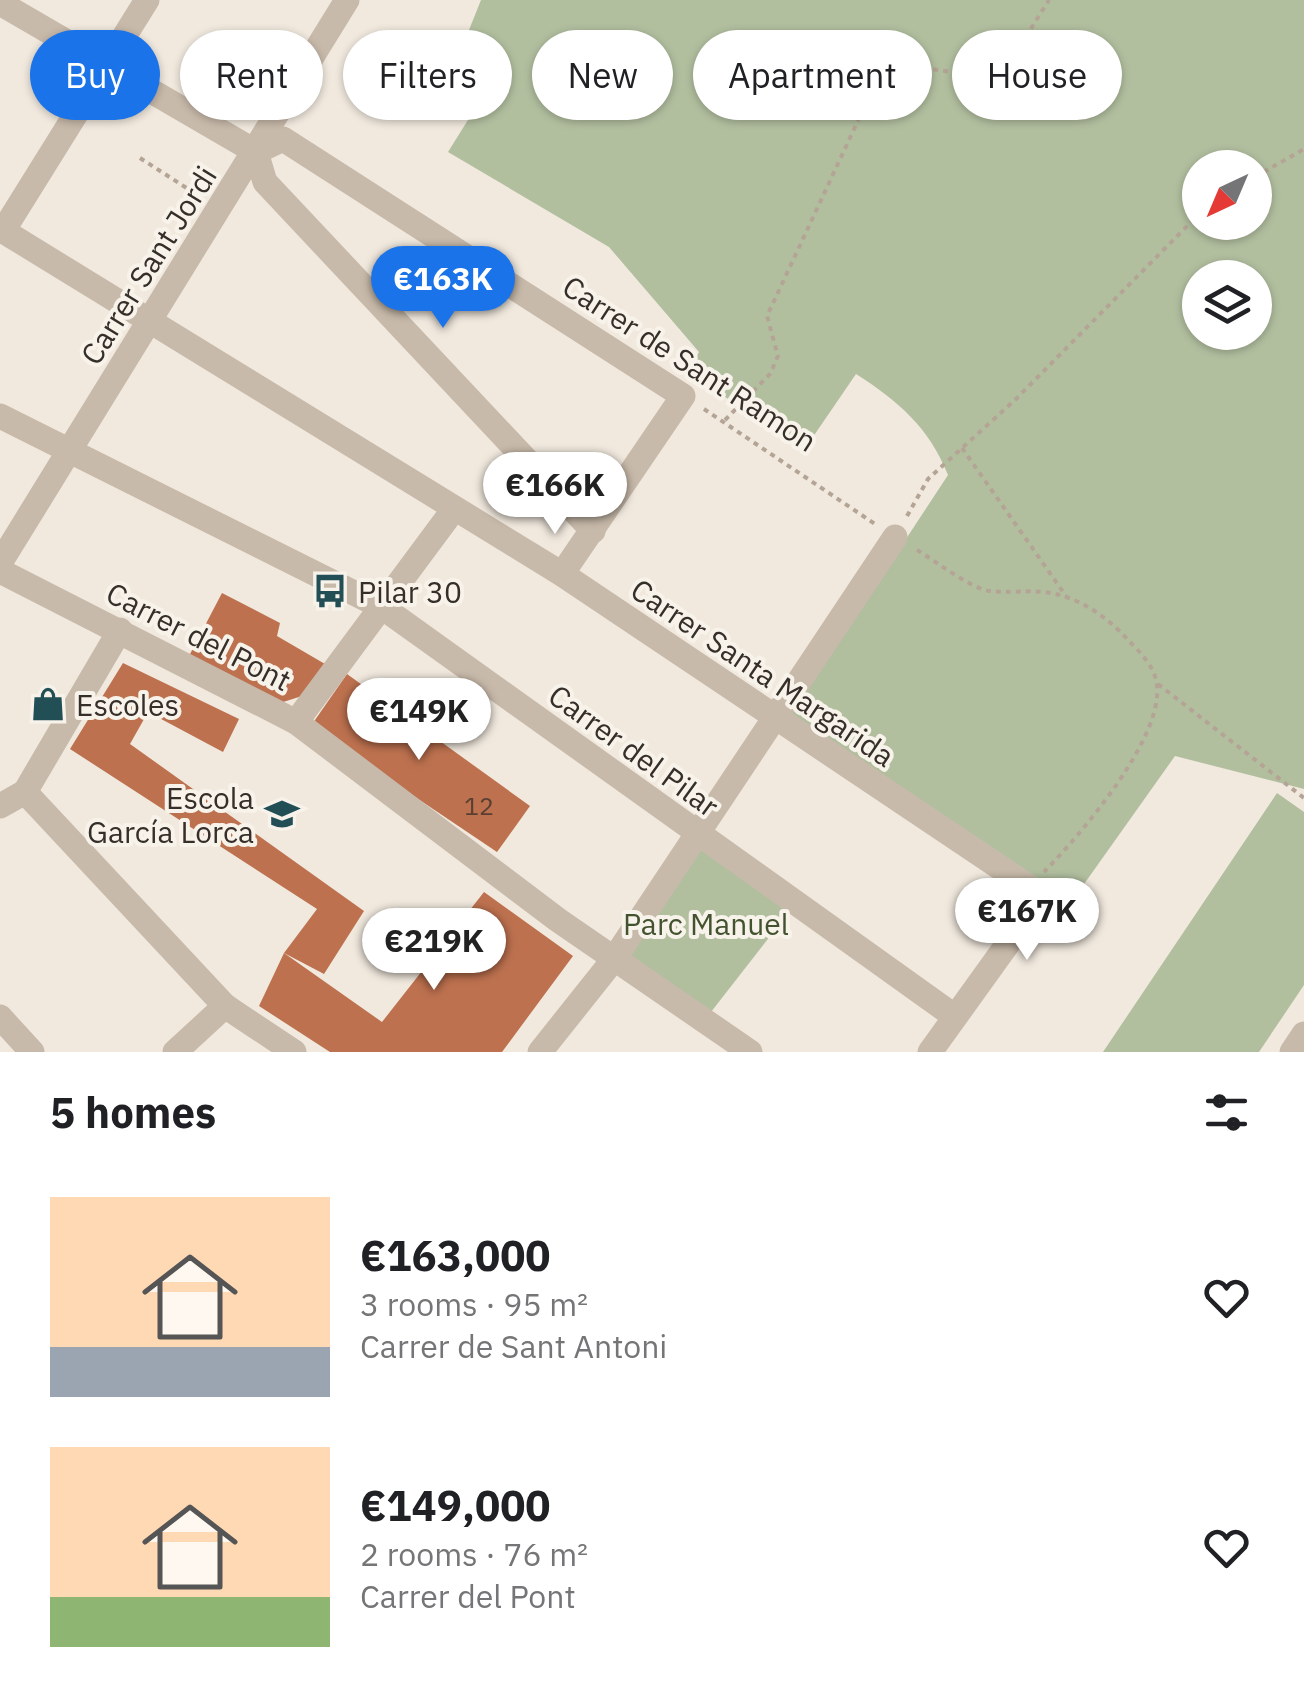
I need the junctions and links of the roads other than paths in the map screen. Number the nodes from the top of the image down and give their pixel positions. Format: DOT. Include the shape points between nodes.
graph roads {
  1 [pos="147,0"];
  2 [pos="347,0"];
  3 [pos="0,3"];
  4 [pos="45,30"];
  5 [pos="128,30"];
  6 [pos="160,97"];
  7 [pos="71,120"];
  8 [pos="256,152"];
  9 [pos="1,230"];
  10 [pos="152,322"];
  11 [pos="0,416"];
  12 [pos="70,451"];
  13 [pos="454,509"];
  14 [pos="593,530"];
  15 [pos="894,537"];
  16 [pos="0,563"];
  17 [pos="0,571"];
  18 [pos="562,574"];
  19 [pos="382,607"];
  20 [pos="120,630"];
  21 [pos="772,719"];
  22 [pos="296,722"];
  23 [pos="25,792"];
  24 [pos="0,806"];
  25 [pos="694,834"];
  26 [pos="614,959"];
  27 [pos="225,1006"];
  28 [pos="954,1016"];
  29 [pos="0,1017"];
  30 [pos="1304,1034"];
  31 [pos="32,1052"];
  32 [pos="176,1052"];
  33 [pos="294,1052"];
  34 [pos="540,1052"];
  35 [pos="750,1052"];
  36 [pos="930,1052"];
  37 [pos="1292,1052"];
  1 -- 5 [label="street"];
  2 -- 8 [label="street, Carrer Sant Jordi"];
  3 -- 4 [label="street"];
  6 -- 8 [label="street"];
  7 -- 9 [label="street"];
  8 -- 10 [label="street, Carrer Sant Jordi"];
  8 -- 14 [label="street" via="265,182"];
  8 -- 14 [label="street, Carrer de Sant Ramon" via="283,139 683,396"];
  9 -- 10 [label="street, Carrer Santa Margarida"];
  10 -- 12 [label="street, Carrer Sant Jordi"];
  10 -- 13 [label="street, Carrer Santa Margarida"];
  11 -- 12 [label="street, Carrer del Pilar"];
  12 -- 16 [label="street, Carrer Sant Jordi"];
  12 -- 19 [label="street, Carrer del Pilar"];
  13 -- 18 [label="street, Carrer Santa Margarida"];
  13 -- 19 [label="street"];
  14 -- 18 [label="street"];
  15 -- 21 [label="street"];
  17 -- 20 [label="street, Carrer del Pont"];
  18 -- 21 [label="street, Carrer Santa Margarida"];
  19 -- 22 [label="street"];
  19 -- 25 [label="street, Carrer del Pilar"];
  20 -- 22 [label="street, Carrer del Pont"];
  20 -- 23 [label="street"];
  21 -- 25 [label="street"];
  21 -- 28 [label="street, Carrer Santa Margarida" via="1029,887 1030,913"];
  22 -- 26 [label="street, Carrer del Pont"];
  23 -- 24 [label="street"];
  23 -- 27 [label="street"];
  25 -- 26 [label="street"];
  25 -- 28 [label="street, Carrer del Pilar"];
  26 -- 34 [label="street"];
  26 -- 35 [label="street, Carrer del Pont"];
  27 -- 32 [label="street"];
  27 -- 33 [label="street"];
  28 -- 36 [label="street"];
  29 -- 31 [label="street"];
  30 -- 37 [label="street"];
}
